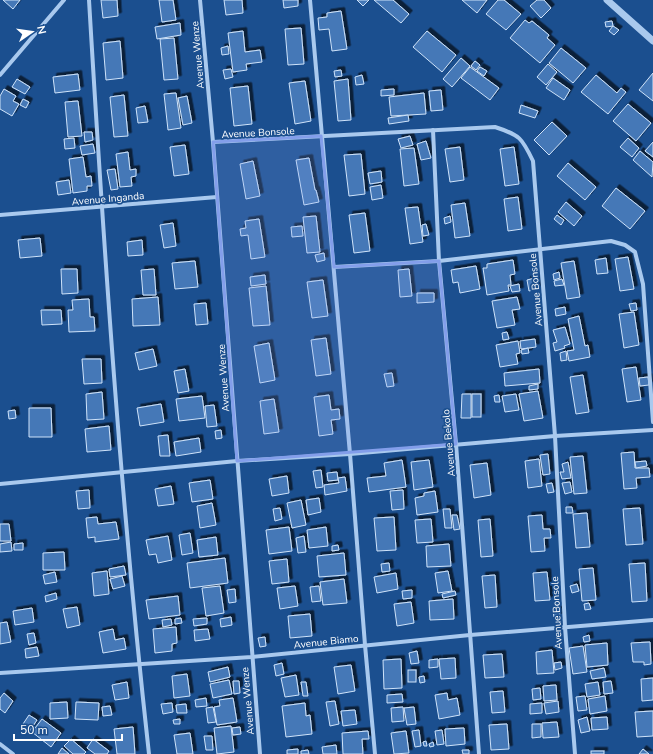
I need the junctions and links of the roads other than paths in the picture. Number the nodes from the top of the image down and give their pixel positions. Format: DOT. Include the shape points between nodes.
graph roads {
  1 [pos="64,0"];
  2 [pos="89,0"];
  3 [pos="200,0"];
  4 [pos="310,0"];
  5 [pos="608,0"];
  6 [pos="653,41"];
  7 [pos="0,75"];
  8 [pos="433,130"];
  9 [pos="322,136"];
  10 [pos="213,142"];
  11 [pos="217,197"];
  12 [pos="101,206"];
  13 [pos="0,215"];
  14 [pos="540,248"];
  15 [pos="439,261"];
  16 [pos="334,267"];
  17 [pos="653,422"];
  18 [pos="653,430"];
  19 [pos="555,436"];
  20 [pos="456,444"];
  21 [pos="350,454"];
  22 [pos="237,461"];
  23 [pos="122,472"];
  24 [pos="0,484"];
  25 [pos="653,620"];
  26 [pos="565,627"];
  27 [pos="470,635"];
  28 [pos="364,645"];
  29 [pos="252,657"];
  30 [pos="139,665"];
  31 [pos="0,673"];
  32 [pos="0,744"];
  33 [pos="13,754"];
  34 [pos="149,754"];
  35 [pos="260,754"];
  36 [pos="375,754"];
  37 [pos="479,754"];
  38 [pos="575,754"];
  1 -- 7 [label="street"];
  2 -- 12 [label="street"];
  3 -- 10 [label="street, Avenue Wenze"];
  4 -- 9 [label="street"];
  5 -- 6 [label="street"];
  8 -- 9 [label="street, Avenue Bonsole"];
  8 -- 14 [label="street, Avenue Bonsole" via="495,127 513,132 524,142 533,161"];
  8 -- 15 [label="street, Avenue Bekolo"];
  9 -- 10 [label="street, Avenue Bonsole"];
  9 -- 16 [label="street"];
  10 -- 11 [label="street, Avenue Wenze"];
  11 -- 12 [label="street, Avenue Inganda"];
  11 -- 22 [label="street, Avenue Wenze"];
  12 -- 13 [label="street, Avenue Inganda"];
  12 -- 23 [label="street"];
  14 -- 15 [label="street"];
  14 -- 17 [label="street" via="611,241 625,245 635,252 643,284"];
  14 -- 19 [label="street, Avenue Bonsole"];
  15 -- 16 [label="street"];
  15 -- 20 [label="street, Avenue Bekolo"];
  16 -- 21 [label="street"];
  18 -- 19 [label="street"];
  19 -- 20 [label="street"];
  19 -- 26 [label="street, Avenue Bonsole"];
  20 -- 21 [label="street"];
  20 -- 27 [label="street, Avenue Bekolo"];
  21 -- 22 [label="street"];
  21 -- 28 [label="street"];
  22 -- 23 [label="street"];
  22 -- 29 [label="street, Avenue Wenze"];
  23 -- 24 [label="street"];
  23 -- 30 [label="street"];
  25 -- 26 [label="street, Avenue Biamo"];
  26 -- 27 [label="street, Avenue Biamo"];
  26 -- 38 [label="street, Avenue Bonsole"];
  27 -- 28 [label="street, Avenue Biamo"];
  27 -- 37 [label="street, Avenue Bekolo"];
  28 -- 29 [label="street, Avenue Biamo"];
  28 -- 36 [label="street"];
  29 -- 30 [label="street, Avenue Biamo"];
  29 -- 35 [label="street, Avenue Wenze"];
  30 -- 31 [label="street, Avenue Biamo"];
  30 -- 34 [label="street"];
  32 -- 33 [label="street"];
}
